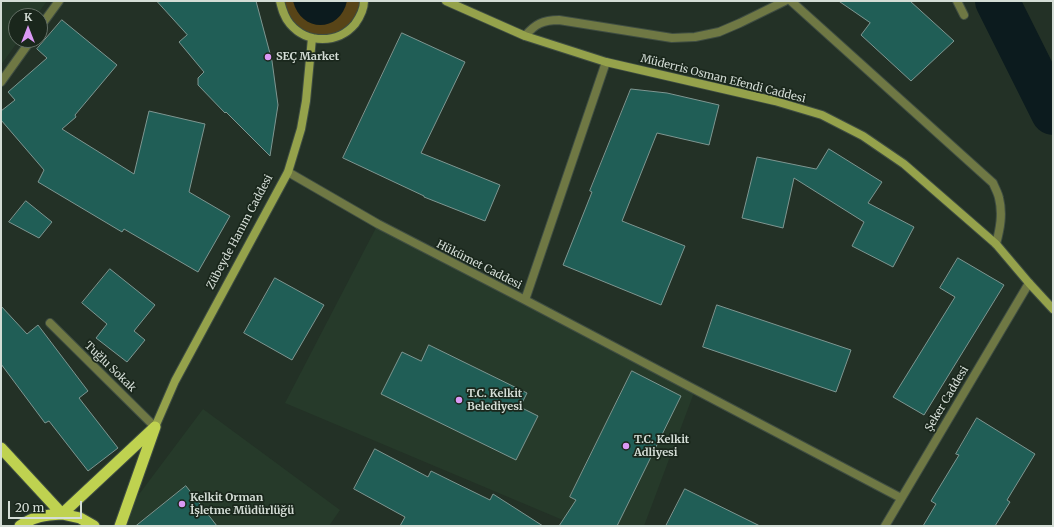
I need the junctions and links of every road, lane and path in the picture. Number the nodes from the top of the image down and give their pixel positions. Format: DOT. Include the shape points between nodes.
graph roads {
  1 [pos="59,1"];
  2 [pos="280,1"];
  3 [pos="364,1"];
  4 [pos="446,1"];
  5 [pos="785,1"];
  6 [pos="791,1"];
  7 [pos="957,1"];
  8 [pos="964,15"];
  9 [pos="48,16"];
  10 [pos="525,36"];
  11 [pos="312,38"];
  12 [pos="25,48"];
  13 [pos="606,62"];
  14 [pos="1,82"];
  15 [pos="288,172"];
  16 [pos="996,244"];
  17 [pos="1029,283"];
  18 [pos="525,300"];
  19 [pos="1053,309"];
  20 [pos="50,323"];
  21 [pos="155,427"];
  22 [pos="1,448"];
  23 [pos="901,498"];
  24 [pos="62,514"];
  25 [pos="20,526"];
  26 [pos="94,526"];
  27 [pos="120,526"];
  28 [pos="885,526"];
  1 -- 9 [label="street"];
  2 -- 11 [label="main road" via="289,23 299,33"];
  3 -- 11 [label="main road" via="359,19 350,29 325,40"];
  4 -- 10 [label="main road, Müderris Osman Efendi Caddesi"];
  5 -- 10 [label="street" via="719,32 695,37 672,38 559,20 539,23"];
  6 -- 16 [label="street" via="993,183 1002,214"];
  7 -- 8 [label="street"];
  10 -- 13 [label="main road, Müderris Osman Efendi Caddesi"];
  11 -- 15 [label="main road, Zübeyde Hanım Caddesi" via="306,101"];
  12 -- 14 [label="street"];
  13 -- 16 [label="main road, Müderris Osman Efendi Caddesi" via="775,101 822,116 863,136 904,164"];
  13 -- 18 [label="street, Hükümet Caddesi"];
  15 -- 18 [label="street, Hükümet Caddesi" via="378,224"];
  15 -- 21 [label="main road, Zübeyde Hanım Caddesi" via="175,381"];
  16 -- 17 [label="main road, Müderris Osman Efendi Caddesi"];
  17 -- 19 [label="main road, Müderris Osman Efendi Caddesi"];
  17 -- 23 [label="street, Şeker Caddesi"];
  18 -- 23 [label="street"];
  20 -- 21 [label="street, Tuğlu Sokak"];
  21 -- 24 [label="highway, Zübeyde Hanım Caddesi"];
  21 -- 27 [label="highway, Zübeyde Hanım Caddesi"];
  22 -- 24 [label="highway"];
  23 -- 28 [label="street, Şeker Caddesi"];
  24 -- 25 [label="highway" via="44,515 28,520"];
  24 -- 26 [label="highway" via="80,518"];
}
